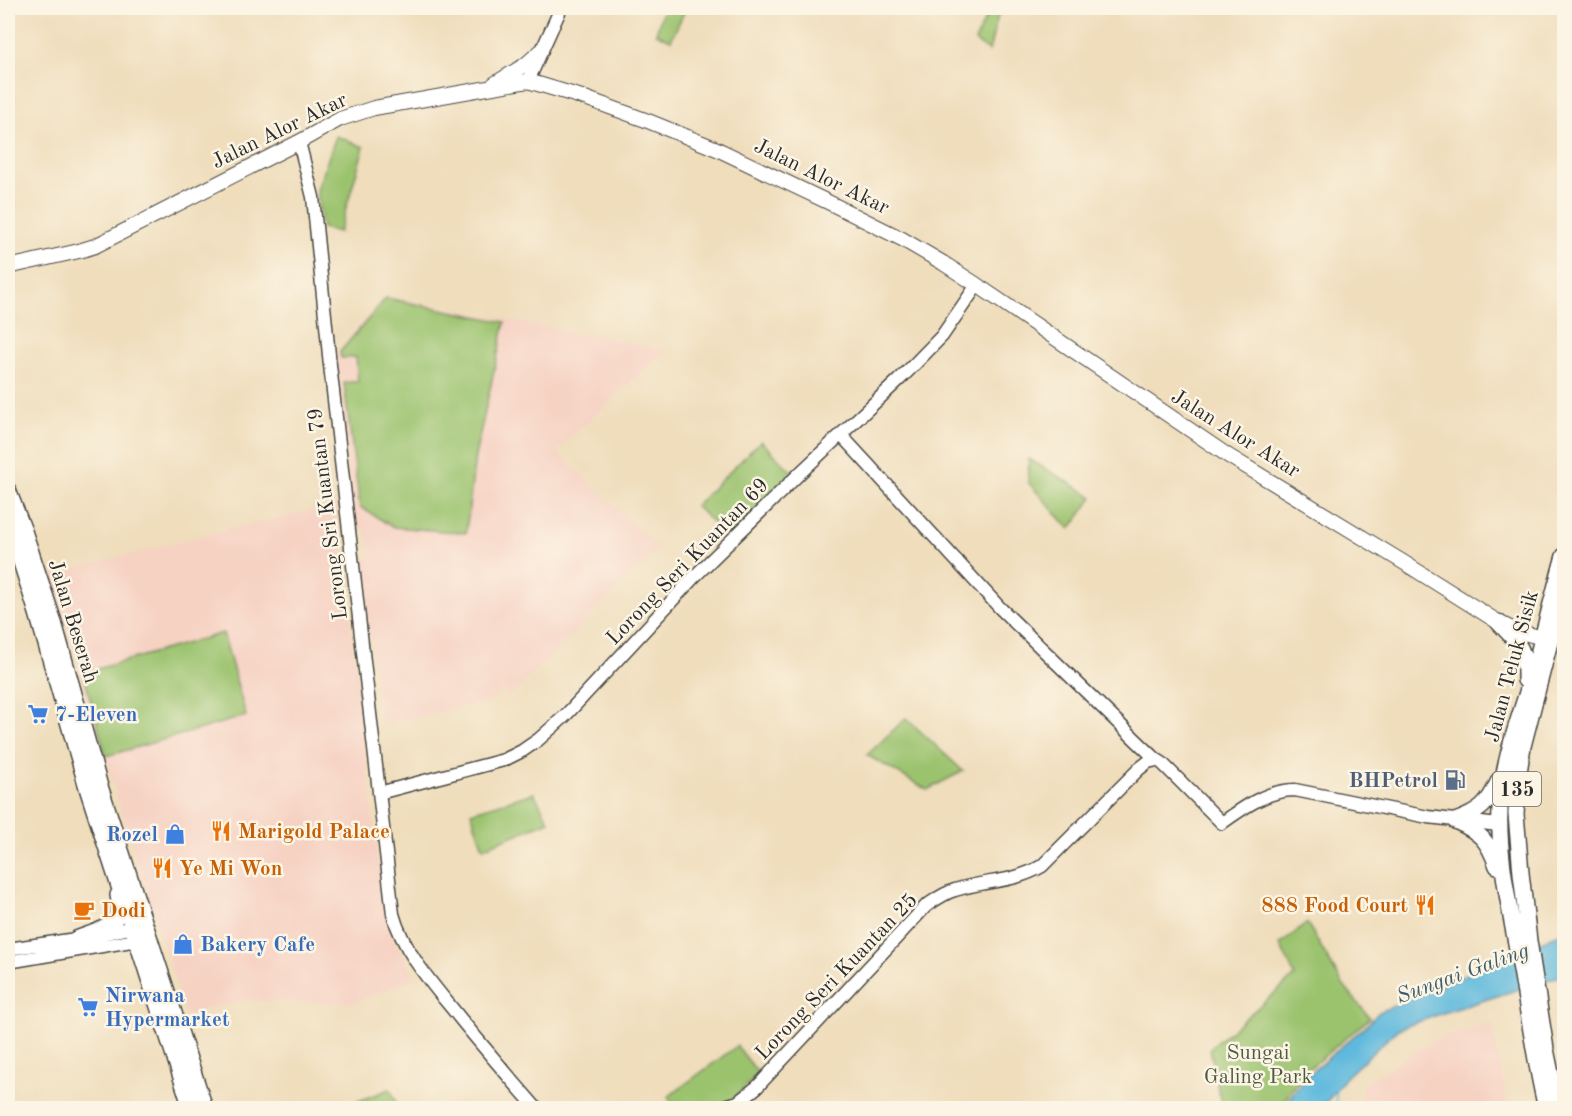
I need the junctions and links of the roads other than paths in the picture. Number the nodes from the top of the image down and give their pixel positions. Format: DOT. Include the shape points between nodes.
graph roads {
  1 [pos="561,8"];
  2 [pos="541,51"];
  3 [pos="528,81"];
  4 [pos="487,89"];
  5 [pos="299,142"];
  6 [pos="8,267"];
  7 [pos="977,285"];
  8 [pos="841,435"];
  9 [pos="8,490"];
  10 [pos="8,521"];
  11 [pos="1564,556"];
  12 [pos="1564,586"];
  13 [pos="1498,622"];
  14 [pos="1546,639"];
  15 [pos="1521,713"];
  16 [pos="1157,760"];
  17 [pos="1505,766"];
  18 [pos="379,793"];
  19 [pos="1455,821"];
  20 [pos="1499,825"];
  21 [pos="1521,873"];
  22 [pos="116,878"];
  23 [pos="1508,894"];
  24 [pos="141,933"];
  25 [pos="76,939"];
  26 [pos="1523,942"];
  27 [pos="8,949"];
  28 [pos="8,962"];
  29 [pos="1534,1005"];
  30 [pos="191,1108"];
  31 [pos="205,1108"];
  32 [pos="536,1108"];
  33 [pos="719,1108"];
  34 [pos="1546,1108"];
  35 [pos="1558,1108"];
  1 -- 2 [label="street"];
  2 -- 3 [label="street"];
  2 -- 4 [label="main road"];
  3 -- 4 [label="main road, Jalan Alor Akar"];
  3 -- 7 [label="main road, Jalan Alor Akar" via="717,149 902,239"];
  4 -- 5 [label="main road, Jalan Alor Akar" via="374,108 340,119"];
  5 -- 6 [label="main road, Jalan Alor Akar" via="95,246"];
  5 -- 18 [label="street, Lorong Sri Kuantan 79" via="313,197"];
  7 -- 8 [label="street, Lorong Seri Kuantan 69" via="942,336"];
  7 -- 13 [label="main road, Jalan Alor Akar" via="1227,455"];
  8 -- 16 [label="street" via="1000,608"];
  8 -- 18 [label="street, Lorong Seri Kuantan 69" via="694,578 538,740 504,760"];
  9 -- 24 [label="main road, Jalan Beserah" via="53,619"];
  10 -- 22 [label="main road, Jalan Beserah"];
  11 -- 14 [label="main road, Jalan Teluk Sisik / 135"];
  12 -- 14 [label="main road, Jalan Teluk Sisik / 135"];
  13 -- 14 [label="main road, Jalan Alor Akar"];
  13 -- 15 [label="main road" via="1524,656"];
  14 -- 15 [label="main road, Jalan Teluk Sisik / 135"];
  14 -- 21 [label="main road, Jalan Teluk Sisik / 135" via="1519,770 1516,814"];
  15 -- 17 [label="main road, Jalan Teluk Sisik / 135"];
  16 -- 19 [label="street" via="1222,824 1263,797 1295,790"];
  16 -- 33 [label="street, Lorong Seri Kuantan 25" via="1139,769 1042,866 1001,881 955,890 926,906 757,1087 738,1102"];
  17 -- 19 [label="main road" via="1484,805"];
  17 -- 20 [label="main road, Jalan Teluk Sisik / 135"];
  18 -- 32 [label="street, Lorong Sri Kuantan 79" via="395,921 437,991"];
  19 -- 20 [label="street"];
  19 -- 23 [label="main road" via="1487,842"];
  20 -- 21 [label="main road" via="1510,833"];
  20 -- 23 [label="main road, Jalan Teluk Sisik / 135"];
  21 -- 26 [label="main road, Jalan Teluk Sisik / 135"];
  22 -- 24 [label="main road, Jalan Beserah"];
  22 -- 25 [label="main road" via="120,908 115,919 101,930"];
  23 -- 26 [label="main road, Jalan Teluk Sisik / 135"];
  24 -- 25 [label="street"];
  24 -- 28 [label="street"];
  24 -- 30 [label="main road, Jalan Beserah"];
  24 -- 31 [label="main road, Jalan Beserah"];
  25 -- 27 [label="street"];
  26 -- 29 [label="main road, Jalan Teluk Sisik / 135"];
  29 -- 34 [label="main road, Jalan Teluk Sisik / 135"];
  29 -- 35 [label="main road, Jalan Teluk Sisik / 135"];
}
